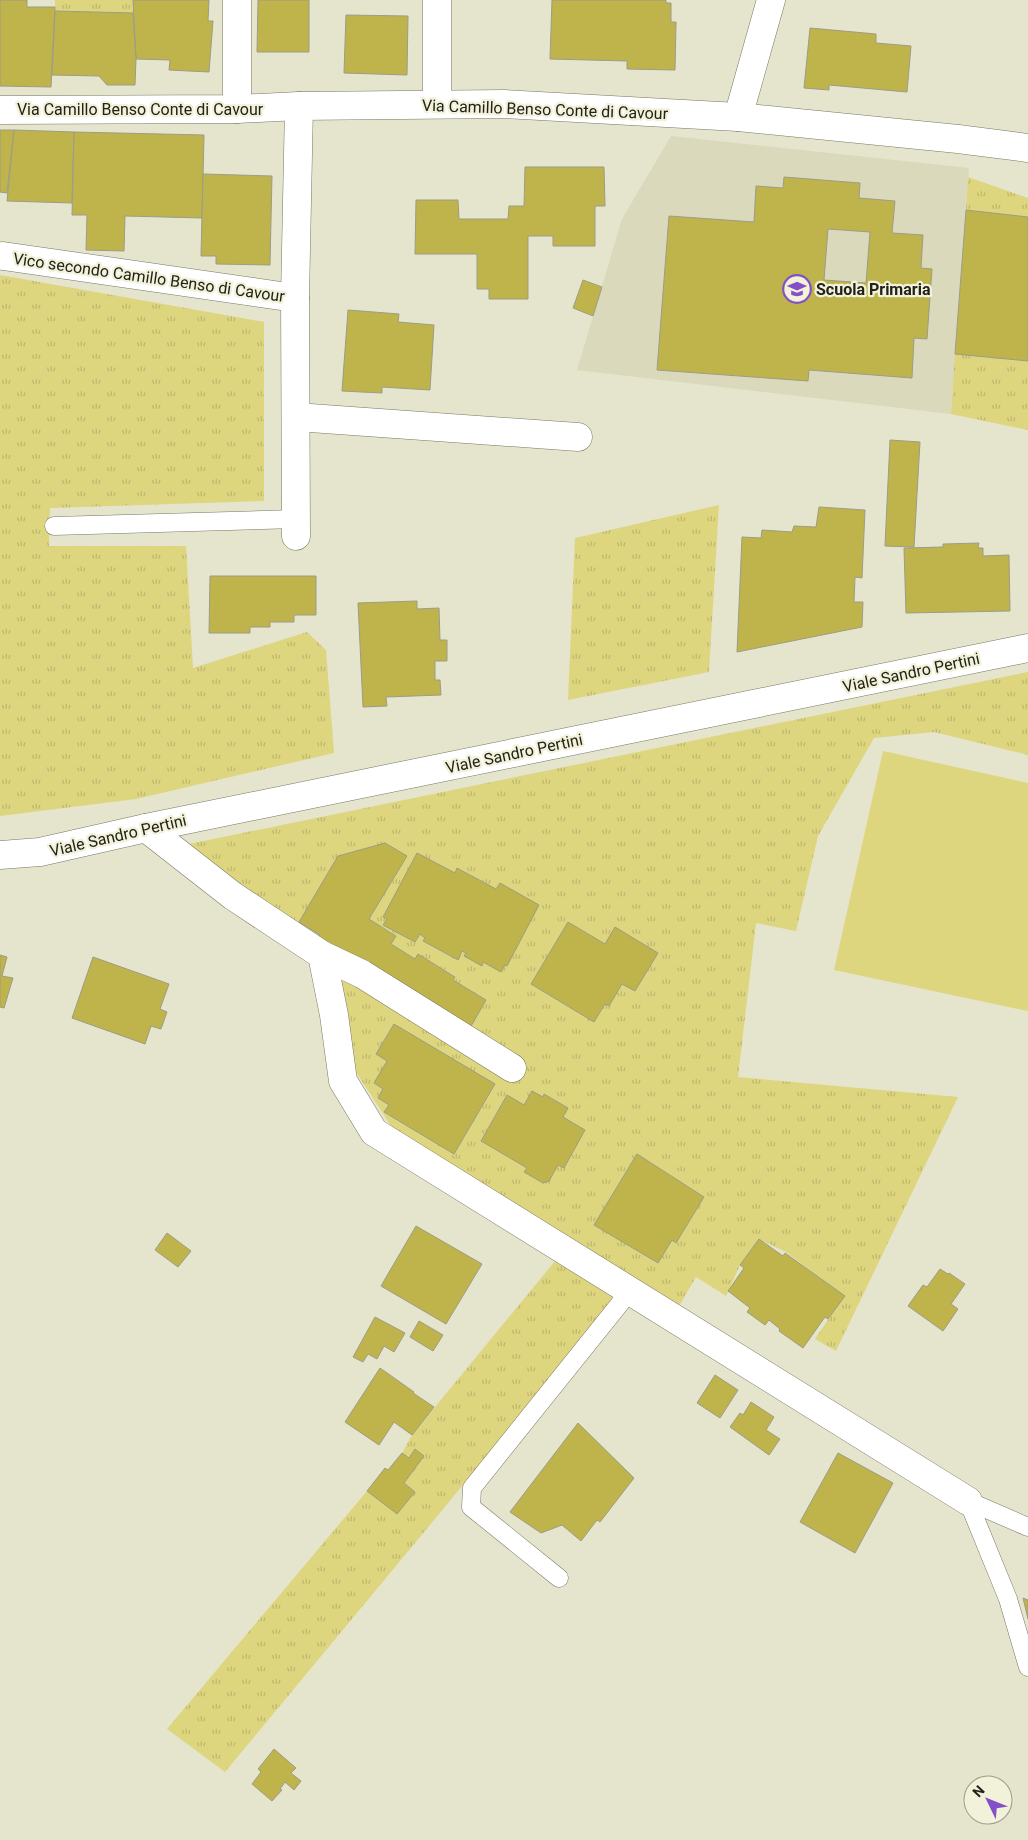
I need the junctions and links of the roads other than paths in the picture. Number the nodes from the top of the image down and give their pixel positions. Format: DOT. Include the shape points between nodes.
graph roads {
  1 [pos="237,0"];
  2 [pos="438,0"];
  3 [pos="771,0"];
  4 [pos="437,104"];
  5 [pos="299,106"];
  6 [pos="236,109"];
  7 [pos="0,110"];
  8 [pos="738,116"];
  9 [pos="1028,148"];
  10 [pos="3,256"];
  11 [pos="295,298"];
  12 [pos="296,417"];
  13 [pos="578,437"];
  14 [pos="54,526"];
  15 [pos="296,528"];
  16 [pos="1028,648"];
  17 [pos="146,828"];
  18 [pos="0,855"];
  19 [pos="322,955"];
  20 [pos="512,1068"];
  21 [pos="630,1291"];
  22 [pos="968,1501"];
  23 [pos="1028,1527"];
  24 [pos="559,1578"];
  25 [pos="1028,1667"];
  1 -- 6 [label="street"];
  2 -- 4 [label="street"];
  3 -- 8 [label="street"];
  4 -- 5 [label="street, Via Camillo Benso Conte di Cavour"];
  4 -- 8 [label="street, Via Camillo Benso Conte di Cavour" via="504,104"];
  5 -- 6 [label="street, Via Camillo Benso Conte di Cavour"];
  5 -- 11 [label="street, Vico secondo Camillo Benso di Cavour"];
  6 -- 7 [label="street, Via Camillo Benso Conte di Cavour"];
  8 -- 9 [label="street, Via Camillo Benso Conte di Cavour"];
  10 -- 11 [label="street, Vico secondo Camillo Benso di Cavour"];
  11 -- 12 [label="street, Vico secondo Camillo Benso di Cavour"];
  12 -- 13 [label="street"];
  12 -- 15 [label="street, Vico secondo Camillo Benso di Cavour"];
  14 -- 15 [label="lane"];
  16 -- 17 [label="street, Viale Sandro Pertini"];
  17 -- 18 [label="street, Viale Sandro Pertini" via="40,852"];
  17 -- 19 [label="street" via="232,896"];
  19 -- 20 [label="street" via="362,974"];
  19 -- 21 [label="street" via="343,1081 374,1132"];
  21 -- 22 [label="street"];
  21 -- 24 [label="lane" via="472,1488 471,1507"];
  22 -- 23 [label="lane"];
  22 -- 25 [label="lane" via="1008,1599"];
}
